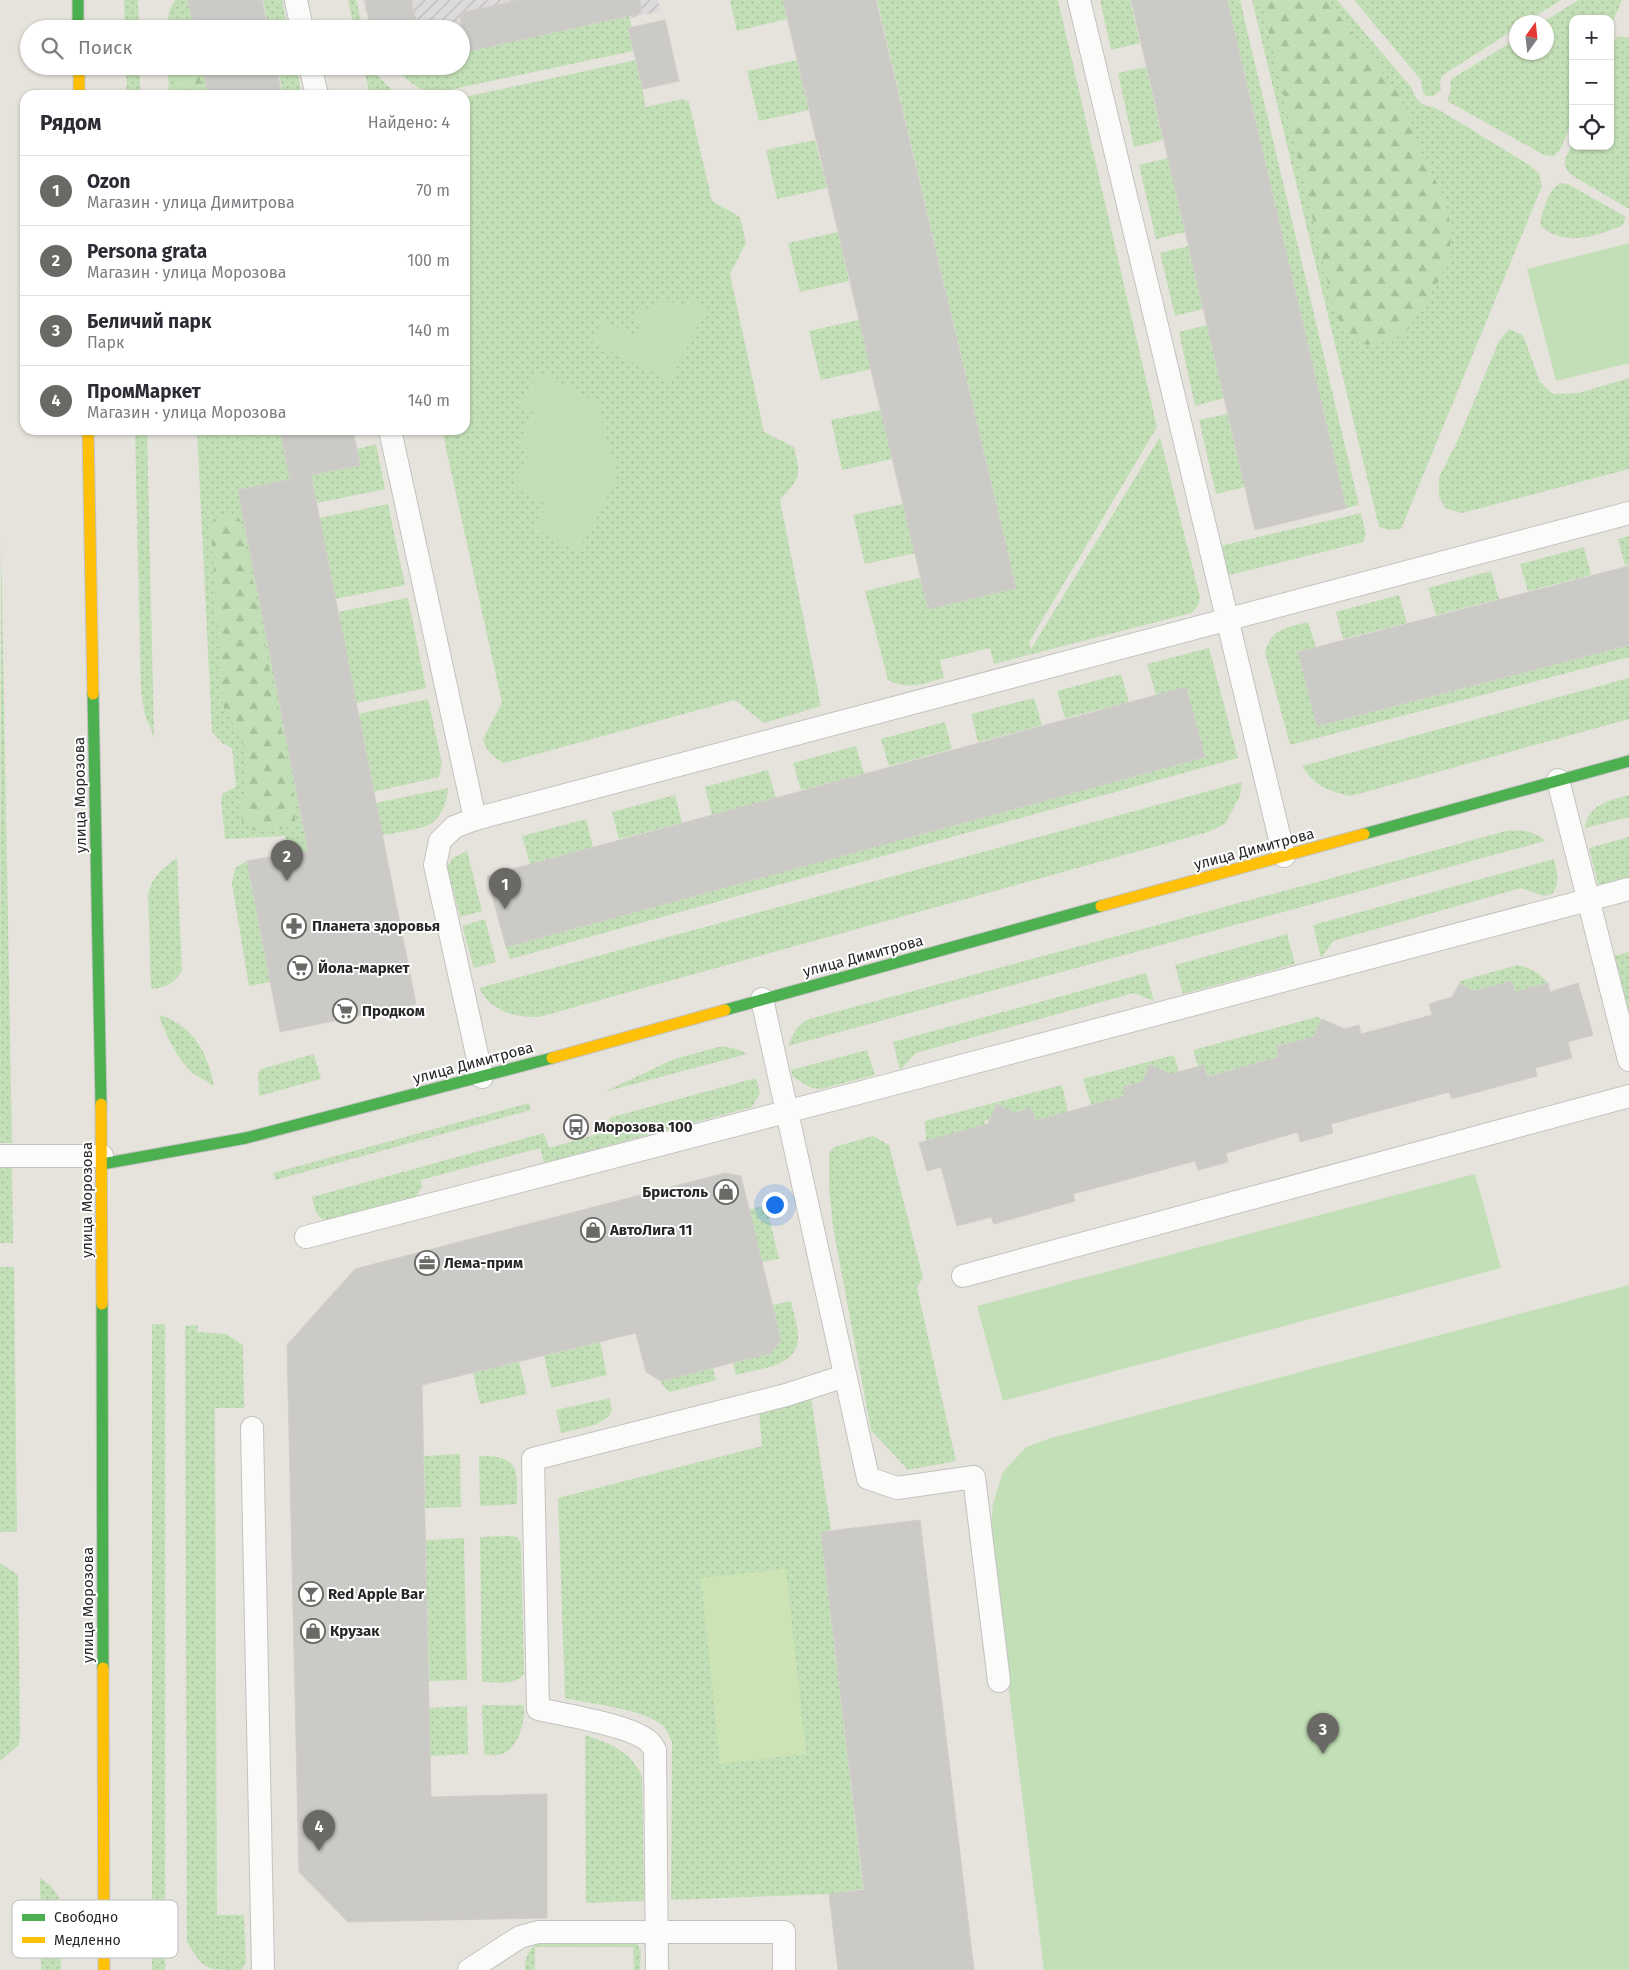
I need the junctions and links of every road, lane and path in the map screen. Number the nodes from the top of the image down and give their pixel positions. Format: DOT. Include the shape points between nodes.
graph roads {
  1 [pos="78,0"];
  2 [pos="296,0"];
  3 [pos="1079,0"];
  4 [pos="78,20"];
  5 [pos="300,20"];
  6 [pos="79,75"];
  7 [pos="312,75"];
  8 [pos="79,90"];
  9 [pos="316,90"];
  10 [pos="88,435"];
  11 [pos="391,435"];
  12 [pos="1629,513"];
  13 [pos="1227,620"];
  14 [pos="1629,761"];
  15 [pos="1558,780"];
  16 [pos="475,819"];
  17 [pos="1284,856"];
  18 [pos="1629,889"];
  19 [pos="1588,900"];
  20 [pos="762,999"];
  21 [pos="1629,1060"];
  22 [pos="482,1077"];
  23 [pos="1629,1096"];
  24 [pos="788,1111"];
  25 [pos="0,1156"];
  26 [pos="102,1160"];
  27 [pos="306,1237"];
  28 [pos="964,1276"];
  29 [pos="845,1376"];
  30 [pos="252,1428"];
  31 [pos="998,1680"];
  32 [pos="104,1900"];
  33 [pos="657,1933"];
  34 [pos="788,1963"];
  35 [pos="263,1970"];
  36 [pos="469,1970"];
  37 [pos="657,1970"];
  1 -- 4 [label="street"];
  2 -- 5 [label="lane"];
  3 -- 13 [label="lane"];
  6 -- 8 [label="street"];
  7 -- 9 [label="lane"];
  10 -- 26 [label="street, улица Морозова"];
  11 -- 16 [label="lane"];
  12 -- 13 [label="lane"];
  13 -- 16 [label="lane"];
  13 -- 17 [label="lane"];
  14 -- 15 [label="street, улица Димитрова"];
  15 -- 17 [label="street, улица Димитрова"];
  15 -- 19 [label="lane"];
  16 -- 22 [label="lane" via="454,828 440,841 435,865"];
  17 -- 20 [label="street, улица Димитрова"];
  18 -- 19 [label="lane"];
  19 -- 21 [label="lane"];
  19 -- 24 [label="lane"];
  20 -- 22 [label="street, улица Димитрова"];
  20 -- 24 [label="lane"];
  22 -- 26 [label="street, улица Димитрова" via="246,1138"];
  23 -- 28 [label="lane"];
  24 -- 27 [label="lane"];
  24 -- 29 [label="lane"];
  25 -- 26 [label="lane"];
  26 -- 32 [label="street, улица Морозова"];
  29 -- 31 [label="lane" via="868,1478 897,1488 974,1477"];
  29 -- 33 [label="lane" via="786,1395 533,1459 538,1709 638,1734 655,1750"];
  30 -- 35 [label="lane"];
  33 -- 34 [label="lane" via="784,1932"];
  33 -- 36 [label="lane" via="538,1932 520,1937"];
  33 -- 37 [label="lane"];
}
